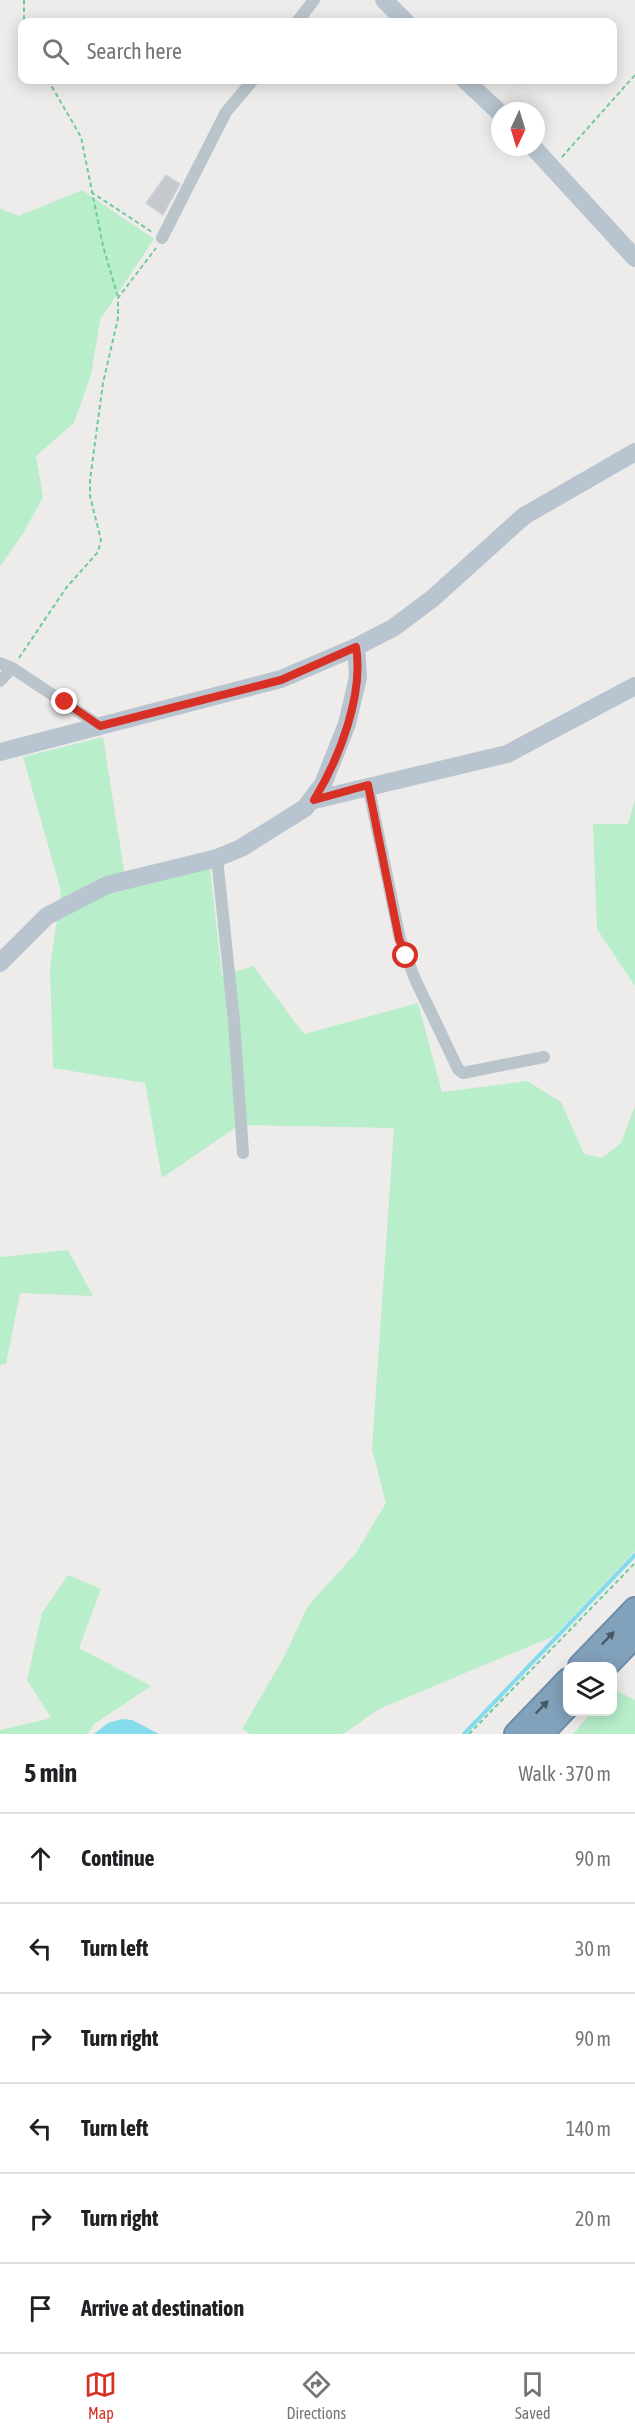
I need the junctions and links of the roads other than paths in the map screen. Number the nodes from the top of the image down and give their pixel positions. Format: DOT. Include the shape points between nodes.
graph roads {
  1 [pos="314,0"];
  2 [pos="384,0"];
  3 [pos="300,18"];
  4 [pos="402,18"];
  5 [pos="250,84"];
  6 [pos="469,84"];
  7 [pos="491,105"];
  8 [pos="542,156"];
  9 [pos="162,238"];
  10 [pos="635,258"];
  11 [pos="635,452"];
  12 [pos="356,647"];
  13 [pos="0,663"];
  14 [pos="12,668"];
  15 [pos="0,681"];
  16 [pos="635,686"];
  17 [pos="100,726"];
  18 [pos="0,752"];
  19 [pos="368,785"];
  20 [pos="314,800"];
  21 [pos="217,858"];
  22 [pos="0,963"];
  23 [pos="544,1057"];
  24 [pos="243,1153"];
  25 [pos="635,1609"];
  26 [pos="635,1636"];
  27 [pos="584,1662"];
  28 [pos="610,1662"];
  29 [pos="563,1684"];
  30 [pos="563,1711"];
  31 [pos="516,1734"];
  32 [pos="541,1734"];
  1 -- 3 [label="street"];
  2 -- 4 [label="street"];
  5 -- 9 [label="street" via="226,112"];
  6 -- 7 [label="street"];
  8 -- 10 [label="street"];
  11 -- 12 [label="street" via="524,516 432,598 393,628"];
  12 -- 17 [label="street" via="281,680"];
  12 -- 20 [label="street" via="358,677 347,724"];
  13 -- 14 [label="street"];
  14 -- 15 [label="street"];
  14 -- 17 [label="street"];
  16 -- 19 [label="street" via="507,754"];
  17 -- 18 [label="street"];
  19 -- 20 [label="street"];
  19 -- 23 [label="street" via="399,939 458,1070"];
  20 -- 21 [label="street" via="292,818"];
  21 -- 22 [label="street" via="106,885 47,916"];
  21 -- 24 [label="street"];
  27 -- 25 [label="highway, one-way"];
  26 -- 28 [label="highway"];
  31 -- 29 [label="highway, one-way"];
  30 -- 32 [label="highway"];
}
